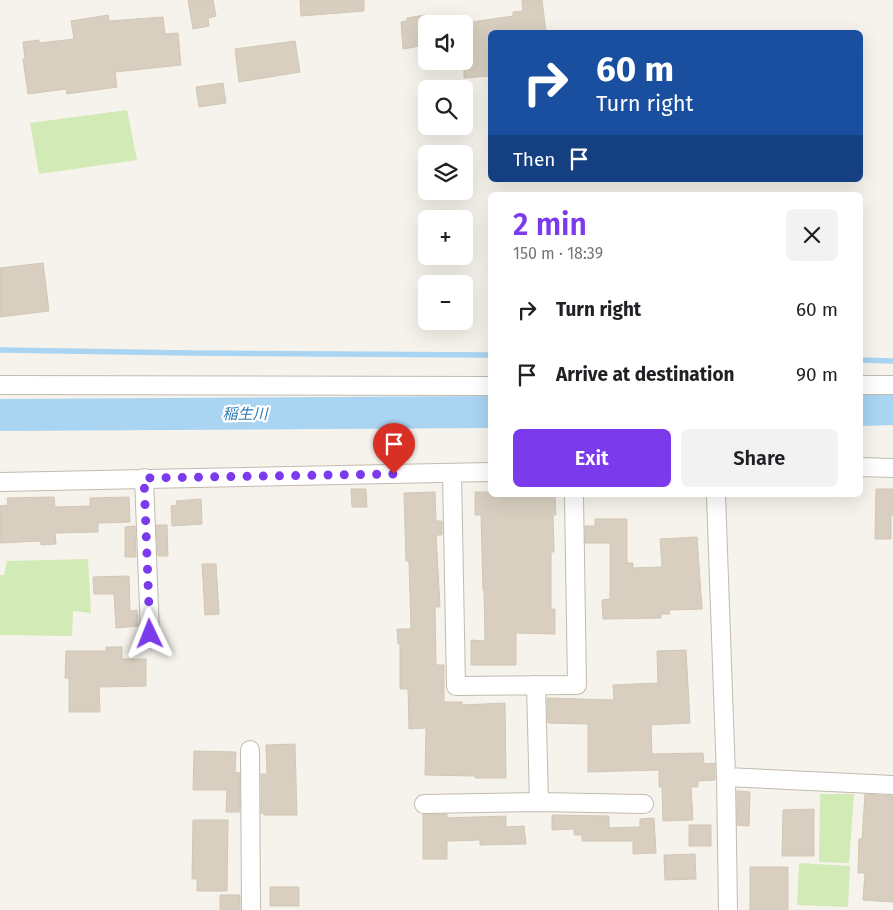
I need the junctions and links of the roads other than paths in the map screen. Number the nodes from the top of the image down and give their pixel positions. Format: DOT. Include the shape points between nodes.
graph roads {
  1 [pos="0,385"];
  2 [pos="863,385"];
  3 [pos="893,385"];
  4 [pos="488,386"];
  5 [pos="863,468"];
  6 [pos="893,468"];
  7 [pos="488,472"];
  8 [pos="452,473"];
  9 [pos="144,478"];
  10 [pos="0,482"];
  11 [pos="574,497"];
  12 [pos="716,497"];
  13 [pos="150,634"];
  14 [pos="536,685"];
  15 [pos="250,750"];
  16 [pos="726,777"];
  17 [pos="893,785"];
  18 [pos="539,802"];
  19 [pos="424,804"];
  20 [pos="644,804"];
  21 [pos="251,910"];
  22 [pos="728,910"];
  1 -- 4 [label="street"];
  2 -- 3 [label="street"];
  5 -- 6 [label="street"];
  7 -- 8 [label="street"];
  8 -- 9 [label="street"];
  8 -- 14 [label="street" via="456,686"];
  9 -- 10 [label="street"];
  9 -- 13 [label="street"];
  11 -- 14 [label="street" via="577,685"];
  12 -- 16 [label="street"];
  14 -- 18 [label="street"];
  15 -- 21 [label="street"];
  16 -- 17 [label="street"];
  16 -- 22 [label="street"];
  18 -- 19 [label="street"];
  18 -- 20 [label="street"];
}
